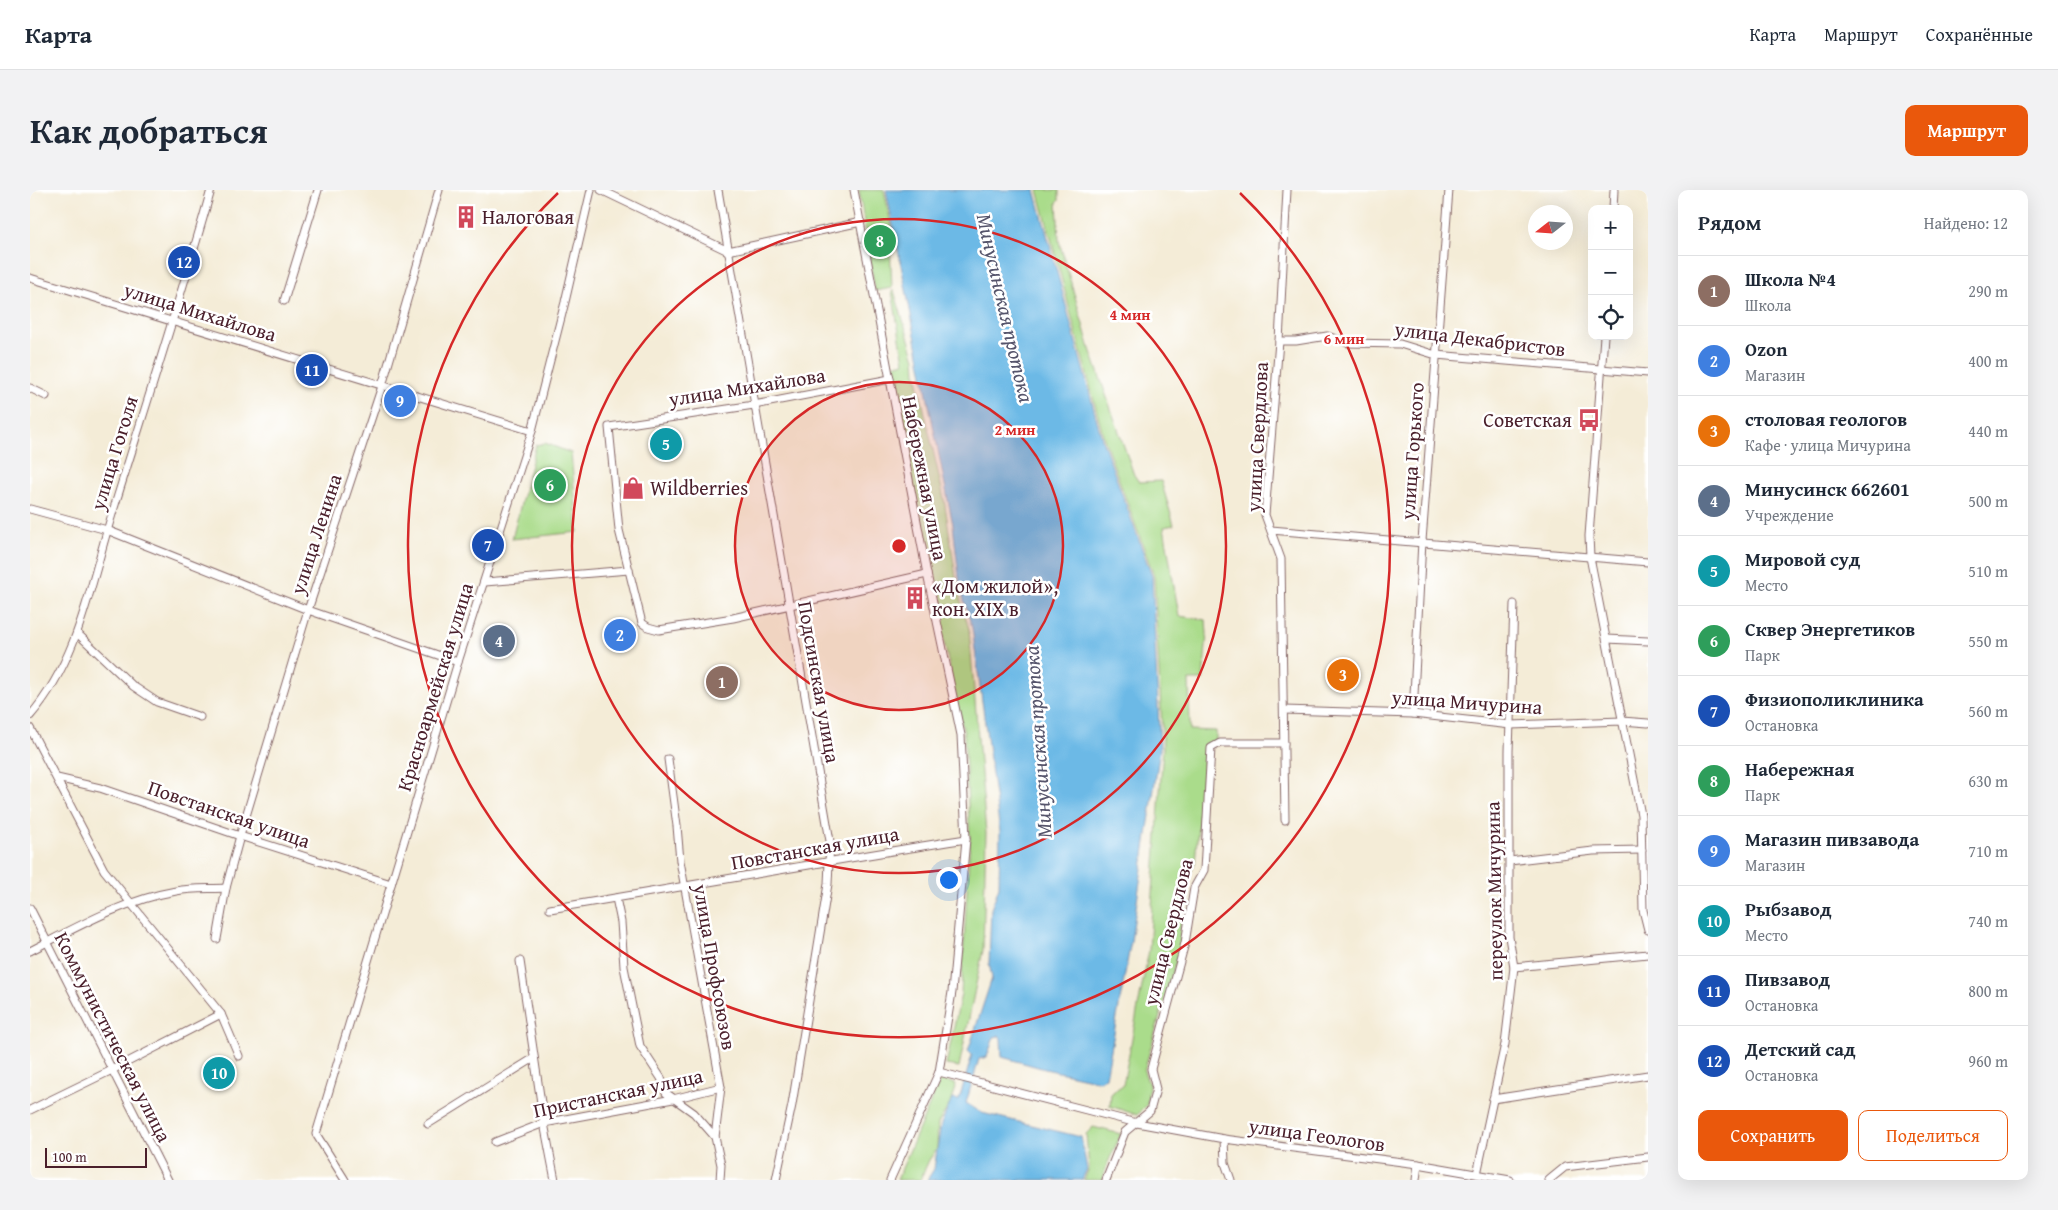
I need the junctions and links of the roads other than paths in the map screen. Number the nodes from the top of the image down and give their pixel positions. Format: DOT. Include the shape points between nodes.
graph roads {
  1 [pos="211,190"];
  2 [pos="318,190"];
  3 [pos="439,190"];
  4 [pos="591,190"];
  5 [pos="601,190"];
  6 [pos="718,190"];
  7 [pos="854,190"];
  8 [pos="1287,190"];
  9 [pos="1449,190"];
  10 [pos="1614,190"];
  11 [pos="1613,205"];
  12 [pos="860,222"];
  13 [pos="728,251"];
  14 [pos="30,278"];
  15 [pos="284,301"];
  16 [pos="173,320"];
  17 [pos="1604,340"];
  18 [pos="1279,341"];
  19 [pos="1436,355"];
  20 [pos="1602,369"];
  21 [pos="1648,373"];
  22 [pos="890,379"];
  23 [pos="382,386"];
  24 [pos="30,388"];
  25 [pos="46,396"];
  26 [pos="754,405"];
  27 [pos="532,431"];
  28 [pos="30,509"];
  29 [pos="107,530"];
  30 [pos="1271,530"];
  31 [pos="1422,541"];
  32 [pos="1590,557"];
  33 [pos="1648,562"];
  34 [pos="629,570"];
  35 [pos="926,574"];
  36 [pos="485,582"];
  37 [pos="1514,604"];
  38 [pos="789,605"];
  39 [pos="308,610"];
  40 [pos="78,634"];
  41 [pos="1606,639"];
  42 [pos="1648,641"];
  43 [pos="458,662"];
  44 [pos="1284,710"];
  45 [pos="1413,714"];
  46 [pos="30,716"];
  47 [pos="200,717"];
  48 [pos="1622,721"];
  49 [pos="1648,723"];
  50 [pos="1511,725"];
  51 [pos="30,728"];
  52 [pos="1284,744"];
  53 [pos="668,759"];
  54 [pos="57,778"];
  55 [pos="1644,815"];
  56 [pos="1285,820"];
  57 [pos="240,836"];
  58 [pos="966,839"];
  59 [pos="1642,850"];
  60 [pos="829,860"];
  61 [pos="1510,861"];
  62 [pos="391,884"];
  63 [pos="684,887"];
  64 [pos="226,888"];
  65 [pos="616,898"];
  66 [pos="132,904"];
  67 [pos="30,908"];
  68 [pos="550,909"];
  69 [pos="1648,930"];
  70 [pos="217,939"];
  71 [pos="46,943"];
  72 [pos="30,951"];
  73 [pos="1648,954"];
  74 [pos="520,961"];
  75 [pos="1514,967"];
  76 [pos="221,1014"];
  77 [pos="239,1056"];
  78 [pos="534,1058"];
  79 [pos="112,1070"];
  80 [pos="939,1072"];
  81 [pos="1648,1075"];
  82 [pos="721,1087"];
  83 [pos="673,1099"];
  84 [pos="1493,1099"];
  85 [pos="30,1110"];
  86 [pos="544,1123"];
  87 [pos="1137,1123"];
  88 [pos="428,1124"];
  89 [pos="715,1137"];
  90 [pos="1224,1138"];
  91 [pos="495,1142"];
  92 [pos="1648,1157"];
  93 [pos="1418,1164"];
  94 [pos="1477,1174"];
  95 [pos="168,1180"];
  96 [pos="345,1180"];
  97 [pos="555,1180"];
  98 [pos="720,1180"];
  99 [pos="776,1180"];
  100 [pos="890,1180"];
  101 [pos="1106,1180"];
  102 [pos="1231,1180"];
  103 [pos="1416,1180"];
  104 [pos="1510,1180"];
  105 [pos="1549,1180"];
  1 -- 16 [label="street, улица Гоголя"];
  2 -- 15 [label="street"];
  3 -- 23 [label="street, улица Ленина"];
  4 -- 27 [label="street, Красноармейская улица"];
  5 -- 13 [label="street"];
  6 -- 13 [label="street, Подсинская улица"];
  7 -- 12 [label="street, Набережная улица"];
  8 -- 18 [label="street, улица Свердлова"];
  9 -- 19 [label="street, улица Горького"];
  10 -- 11 [label="street"];
  12 -- 13 [label="street"];
  12 -- 22 [label="street, Набережная улица"];
  13 -- 26 [label="street, Подсинская улица"];
  14 -- 16 [label="street, улица Михайлова"];
  16 -- 23 [label="street, улица Михайлова"];
  16 -- 29 [label="street, улица Гоголя"];
  17 -- 20 [label="street"];
  18 -- 19 [label="street, улица Декабристов" via="1327,336 1348,343 1400,344"];
  18 -- 30 [label="street, улица Свердлова" via="1265,515"];
  19 -- 20 [label="street, улица Декабристов"];
  19 -- 31 [label="street, улица Горького"];
  20 -- 21 [label="street, улица Декабристов"];
  20 -- 32 [label="street"];
  22 -- 26 [label="street, улица Михайлова"];
  22 -- 35 [label="street, Набережная улица"];
  23 -- 27 [label="street, улица Михайлова"];
  23 -- 39 [label="street, улица Ленина"];
  24 -- 25 [label="street"];
  26 -- 34 [label="street, улица Михайлова" via="609,427 619,530"];
  26 -- 38 [label="street, Подсинская улица"];
  27 -- 36 [label="street, Красноармейская улица"];
  28 -- 29 [label="street"];
  29 -- 39 [label="street"];
  29 -- 40 [label="street, улица Гоголя"];
  30 -- 31 [label="street"];
  30 -- 44 [label="street, улица Свердлова" via="1282,559"];
  31 -- 32 [label="street"];
  31 -- 45 [label="street, улица Горького"];
  32 -- 33 [label="street"];
  32 -- 41 [label="street"];
  34 -- 36 [label="street"];
  34 -- 38 [label="street" via="642,622 659,630"];
  35 -- 38 [label="street"];
  35 -- 58 [label="street, Набережная улица" via="961,735"];
  36 -- 43 [label="street, Красноармейская улица"];
  37 -- 50 [label="street, переулок Мичурина"];
  38 -- 60 [label="street, Подсинская улица" via="830,841"];
  39 -- 43 [label="street"];
  39 -- 57 [label="street, улица Ленина"];
  40 -- 46 [label="street, улица Гоголя" via="64,667"];
  40 -- 47 [label="street" via="133,686 157,702"];
  41 -- 42 [label="street"];
  41 -- 48 [label="street"];
  43 -- 62 [label="street, Красноармейская улица"];
  44 -- 45 [label="street, улица Мичурина"];
  44 -- 52 [label="street, улица Свердлова"];
  45 -- 50 [label="street, улица Мичурина"];
  48 -- 49 [label="street, улица Мичурина"];
  48 -- 50 [label="street, улица Мичурина"];
  48 -- 55 [label="street"];
  50 -- 61 [label="street, переулок Мичурина"];
  51 -- 54 [label="street"];
  52 -- 56 [label="street, улица Свердлова"];
  52 -- 87 [label="street, улица Свердлова" via="1220,743 1211,748 1204,870 1194,888 1185,943 1151,1069 1156,1089 1150,1111"];
  53 -- 63 [label="street, улица Профсоюзов"];
  54 -- 57 [label="street, Повстанская улица" via="100,788"];
  54 -- 66 [label="street" via="104,870"];
  55 -- 59 [label="street"];
  57 -- 62 [label="street, Повстанская улица"];
  57 -- 64 [label="street, улица Ленина"];
  58 -- 60 [label="street, Повстанская улица"];
  58 -- 80 [label="street, Набережная улица" via="952,992"];
  59 -- 61 [label="street" via="1593,851"];
  59 -- 69 [label="street" via="1642,910"];
  60 -- 63 [label="street, Повстанская улица"];
  60 -- 99 [label="street, Подсинская улица" via="828,884 794,1095"];
  61 -- 75 [label="street, переулок Мичурина" via="1509,937"];
  62 -- 96 [label="street, Красноармейская улица" via="316,1134"];
  63 -- 65 [label="street, Повстанская улица"];
  63 -- 82 [label="street, улица Профсоюзов"];
  64 -- 66 [label="street" via="176,891"];
  64 -- 70 [label="street, улица Ленина"];
  65 -- 68 [label="street, Повстанская улица"];
  65 -- 83 [label="street" via="624,967 640,1046 661,1078 666,1093"];
  66 -- 71 [label="street" via="92,919"];
  66 -- 76 [label="street"];
  67 -- 71 [label="street, Коммунистическая улица"];
  71 -- 72 [label="street"];
  71 -- 79 [label="street, Коммунистическая улица"];
  73 -- 75 [label="street"];
  74 -- 78 [label="street"];
  75 -- 84 [label="street, переулок Мичурина" via="1505,1044"];
  76 -- 77 [label="street"];
  76 -- 79 [label="street"];
  78 -- 86 [label="street"];
  78 -- 88 [label="street"];
  79 -- 85 [label="street"];
  79 -- 95 [label="street, Коммунистическая улица"];
  80 -- 87 [label="street, улица Геологов"];
  80 -- 100 [label="street, Набережная улица"];
  81 -- 84 [label="street"];
  82 -- 83 [label="street, Пристанская улица"];
  82 -- 89 [label="street, улица Профсоюзов"];
  83 -- 86 [label="street, Пристанская улица"];
  83 -- 89 [label="street" via="694,1113"];
  84 -- 94 [label="street, переулок Мичурина"];
  86 -- 91 [label="street, Пристанская улица"];
  86 -- 97 [label="street"];
  87 -- 90 [label="street, улица Геологов"];
  87 -- 101 [label="street, улица Свердлова" via="1125,1132"];
  89 -- 98 [label="street, улица Профсоюзов" via="721,1165"];
  90 -- 93 [label="street, улица Геологов"];
  90 -- 102 [label="street" via="1225,1163"];
  92 -- 105 [label="street" via="1564,1167"];
  93 -- 94 [label="street, улица Геологов"];
  93 -- 103 [label="street"];
  94 -- 104 [label="street, улица Геологов"];
}
